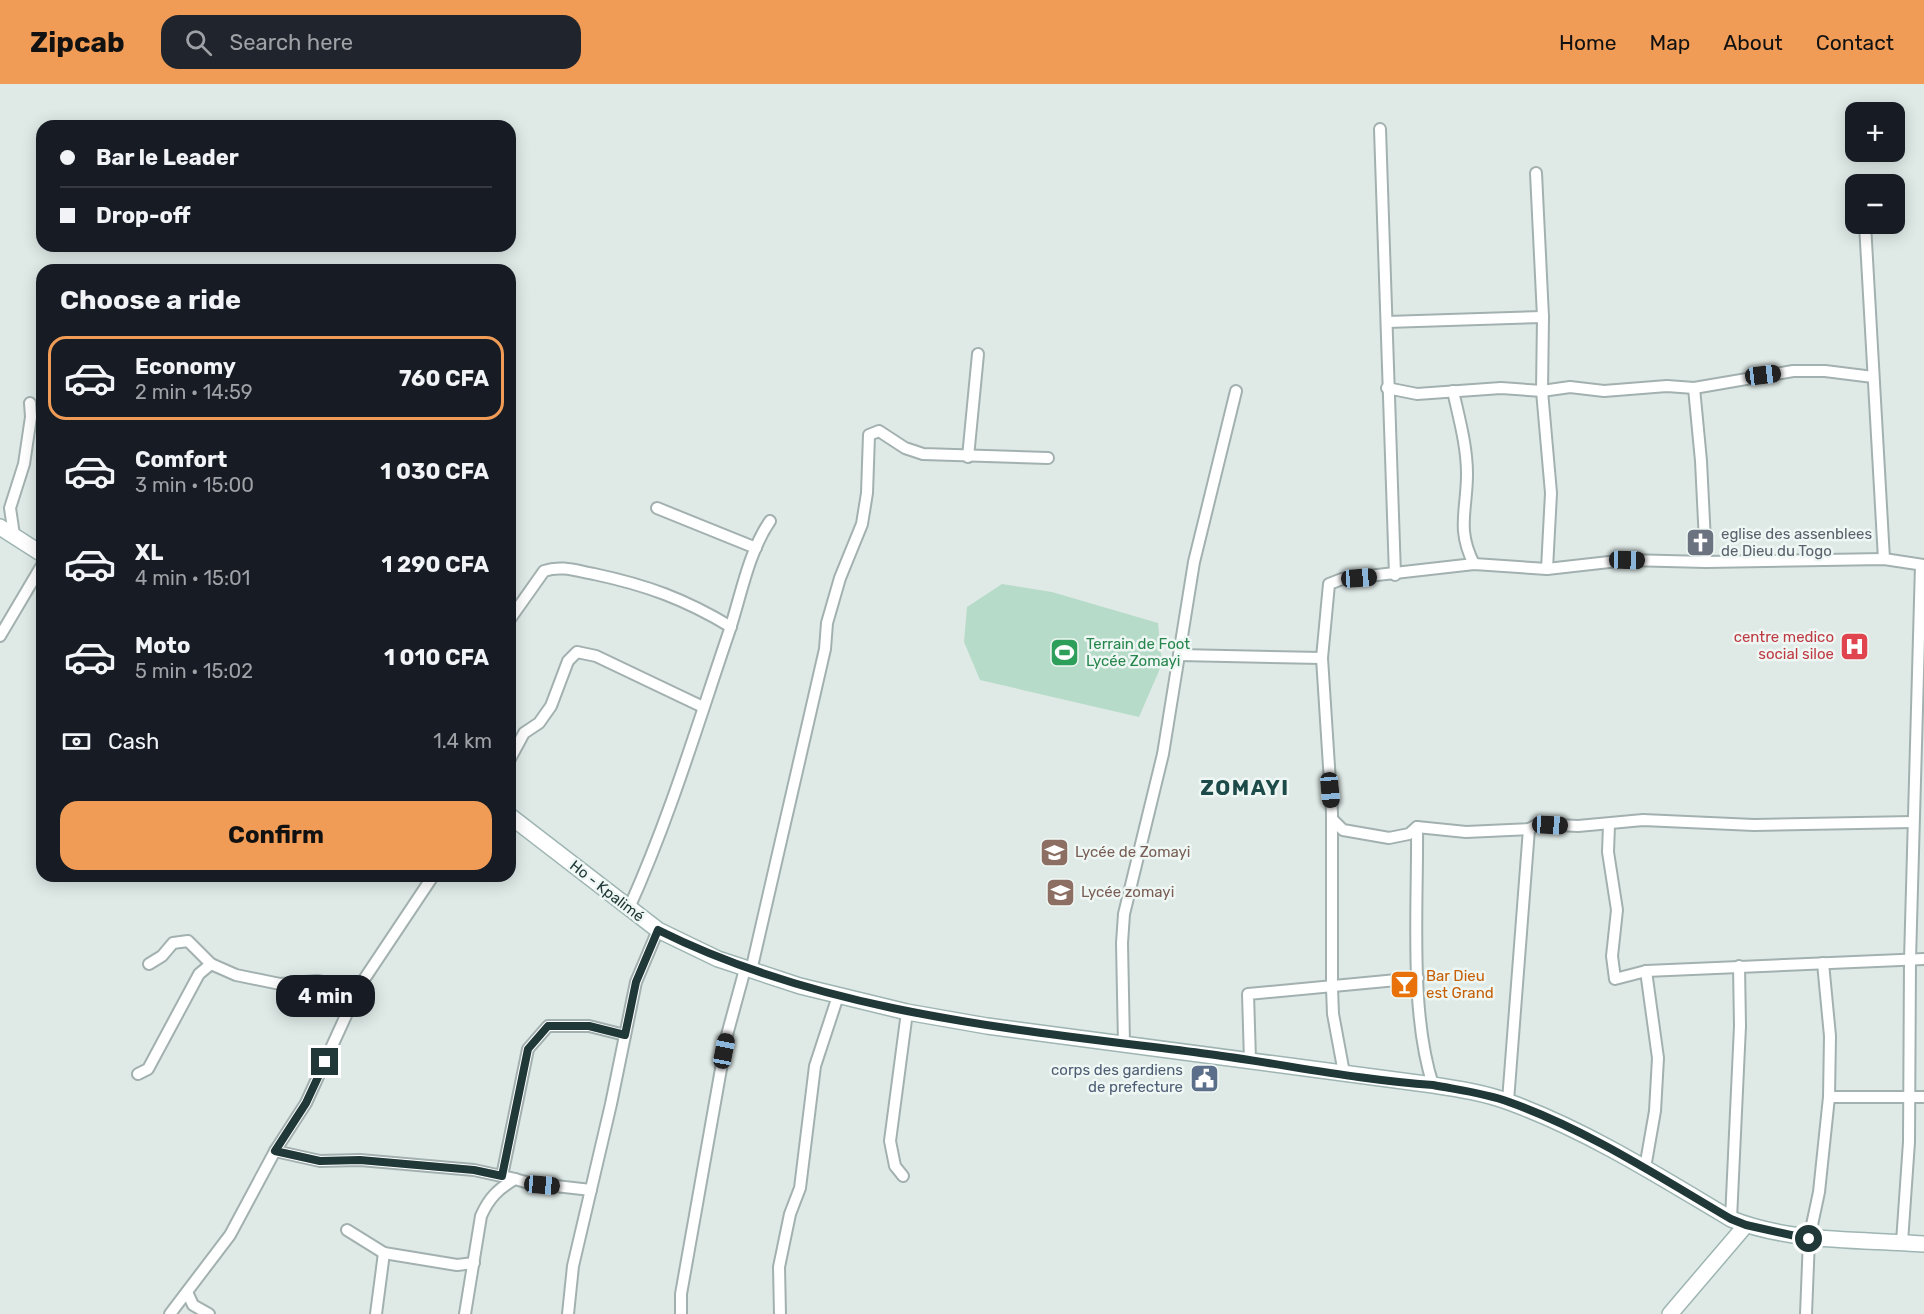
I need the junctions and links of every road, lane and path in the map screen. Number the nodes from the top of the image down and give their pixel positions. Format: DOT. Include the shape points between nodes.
graph roads {
  1 [pos="1380,129"];
  2 [pos="1536,173"];
  3 [pos="1866,234"];
  4 [pos="1543,317"];
  5 [pos="1387,322"];
  6 [pos="978,354"];
  7 [pos="1873,377"];
  8 [pos="1388,388"];
  9 [pos="1694,388"];
  10 [pos="1236,391"];
  11 [pos="1542,391"];
  12 [pos="1453,392"];
  13 [pos="30,403"];
  14 [pos="968,457"];
  15 [pos="1048,458"];
  16 [pos="657,508"];
  17 [pos="770,521"];
  18 [pos="0,527"];
  19 [pos="14,535"];
  20 [pos="756,548"];
  21 [pos="36,550"];
  22 [pos="1884,559"];
  23 [pos="1706,562"];
  24 [pos="1474,564"];
  25 [pos="1923,565"];
  26 [pos="1547,569"];
  27 [pos="36,575"];
  28 [pos="1395,575"];
  29 [pos="516,611"];
  30 [pos="731,627"];
  31 [pos="0,636"];
  32 [pos="1179,655"];
  33 [pos="1322,658"];
  34 [pos="703,707"];
  35 [pos="1921,723"];
  36 [pos="516,748"];
  37 [pos="1332,819"];
  38 [pos="516,821"];
  39 [pos="1913,822"];
  40 [pos="1609,825"];
  41 [pos="1417,826"];
  42 [pos="1529,829"];
  43 [pos="429,882"];
  44 [pos="629,908"];
  45 [pos="658,930"];
  46 [pos="1924,959"];
  47 [pos="1910,960"];
  48 [pos="1823,963"];
  49 [pos="149,964"];
  50 [pos="211,964"];
  51 [pos="1739,966"];
  52 [pos="748,970"];
  53 [pos="1646,971"];
  54 [pos="1418,978"];
  55 [pos="359,987"];
  56 [pos="1332,987"];
  57 [pos="838,996"];
  58 [pos="907,1011"];
  59 [pos="625,1035"];
  60 [pos="1124,1044"];
  61 [pos="1250,1060"];
  62 [pos="1344,1073"];
  63 [pos="138,1074"];
  64 [pos="1433,1085"];
  65 [pos="1909,1097"];
  66 [pos="1924,1097"];
  67 [pos="1829,1098"];
  68 [pos="1508,1101"];
  69 [pos="275,1151"];
  70 [pos="1645,1168"];
  71 [pos="502,1176"];
  72 [pos="903,1176"];
  73 [pos="515,1179"];
  74 [pos="591,1190"];
  75 [pos="1731,1219"];
  76 [pos="1746,1225"];
  77 [pos="347,1230"];
  78 [pos="1809,1239"];
  79 [pos="1902,1242"];
  80 [pos="1924,1244"];
  81 [pos="384,1253"];
  82 [pos="474,1263"];
  83 [pos="187,1292"];
  84 [pos="170,1314"];
  85 [pos="209,1314"];
  86 [pos="376,1314"];
  87 [pos="465,1314"];
  88 [pos="568,1314"];
  89 [pos="681,1314"];
  90 [pos="780,1314"];
  91 [pos="1670,1314"];
  92 [pos="1806,1314"];
  1 -- 5 [label="street"];
  2 -- 4 [label="street"];
  3 -- 7 [label="street"];
  4 -- 5 [label="street"];
  4 -- 11 [label="street"];
  5 -- 8 [label="street"];
  6 -- 14 [label="street"];
  7 -- 9 [label="street" via="1793,371"];
  7 -- 22 [label="street"];
  8 -- 12 [label="street" via="1417,394"];
  8 -- 28 [label="street"];
  9 -- 11 [label="street" via="1604,391 1570,387"];
  9 -- 23 [label="street"];
  10 -- 32 [label="street" via="1194,562"];
  11 -- 12 [label="street" via="1501,388"];
  11 -- 26 [label="street" via="1551,493"];
  12 -- 24 [label="street" via="1467,472 1462,530"];
  13 -- 19 [label="street" via="24,464 10,508"];
  14 -- 15 [label="street"];
  14 -- 52 [label="street" via="923,454 879,431 869,435 862,524 827,623 825,649"];
  16 -- 20 [label="street"];
  17 -- 20 [label="street"];
  18 -- 19 [label="main road"];
  19 -- 21 [label="main road"];
  20 -- 30 [label="street"];
  22 -- 23 [label="street"];
  22 -- 25 [label="street"];
  23 -- 26 [label="street" via="1627,560"];
  24 -- 26 [label="street"];
  24 -- 28 [label="street"];
  25 -- 35 [label="street"];
  27 -- 31 [label="street"];
  28 -- 33 [label="street" via="1342,579 1329,584"];
  29 -- 30 [label="street" via="544,571 563,568 660,591"];
  30 -- 34 [label="street"];
  32 -- 33 [label="street"];
  32 -- 60 [label="street" via="1163,754 1124,914"];
  33 -- 37 [label="street"];
  34 -- 36 [label="street" via="596,656 577,652 568,661 551,706 539,723 524,733"];
  34 -- 44 [label="street" via="693,745"];
  35 -- 39 [label="street"];
  37 -- 41 [label="street" via="1343,830 1389,838 1409,834"];
  37 -- 56 [label="street"];
  38 -- 44 [label="main road, Ho - Kpalimé"];
  39 -- 40 [label="street" via="1754,825 1643,820"];
  39 -- 47 [label="street"];
  40 -- 42 [label="street" via="1538,824"];
  40 -- 53 [label="street" via="1608,852 1617,910 1612,969 1615,979"];
  41 -- 42 [label="street" via="1466,832"];
  41 -- 54 [label="street"];
  42 -- 68 [label="street"];
  43 -- 55 [label="street"];
  44 -- 45 [label="main road, Ho - Kpalimé"];
  45 -- 52 [label="main road, Ho - Kpalimé"];
  45 -- 59 [label="street" via="636,982"];
  46 -- 47 [label="street"];
  47 -- 48 [label="street"];
  47 -- 65 [label="street"];
  48 -- 51 [label="street"];
  48 -- 67 [label="street" via="1830,1036"];
  49 -- 50 [label="street" via="173,943 181,941 188,942"];
  50 -- 55 [label="street" via="259,981 317,981 340,990"];
  50 -- 63 [label="street" via="199,974 148,1069"];
  51 -- 53 [label="street"];
  51 -- 75 [label="street"];
  52 -- 57 [label="main road, Ho - Kpalimé"];
  52 -- 89 [label="street" via="727,1035 717,1083 681,1294"];
  53 -- 70 [label="street" via="1658,1058 1655,1111"];
  54 -- 56 [label="street"];
  54 -- 64 [label="street" via="1420,1024"];
  55 -- 69 [label="street" via="306,1103"];
  56 -- 61 [label="street" via="1248,994"];
  56 -- 62 [label="street"];
  57 -- 58 [label="main road, Ho - Kpalimé"];
  57 -- 90 [label="street" via="815,1066 800,1188 779,1267"];
  58 -- 60 [label="main road, Ho - Kpalimé"];
  58 -- 72 [label="street" via="890,1141 895,1166"];
  59 -- 71 [label="street" via="589,1026 548,1026 528,1049"];
  59 -- 74 [label="street"];
  60 -- 61 [label="main road, Ho - Kpalimé"];
  61 -- 62 [label="main road, Ho - Kpalimé"];
  62 -- 64 [label="main road, Ho - Kpalimé"];
  64 -- 68 [label="main road, Ho - Kpalimé"];
  65 -- 66 [label="street"];
  65 -- 67 [label="street"];
  65 -- 79 [label="street"];
  67 -- 78 [label="street" via="1819,1192"];
  68 -- 70 [label="main road, Ho - Kpalimé" via="1595,1140"];
  69 -- 71 [label="street" via="320,1161 360,1160"];
  69 -- 83 [label="street" via="230,1235"];
  70 -- 75 [label="main road, Ho - Kpalimé"];
  71 -- 73 [label="street"];
  73 -- 74 [label="street"];
  73 -- 82 [label="street" via="488,1201 481,1216"];
  74 -- 88 [label="street" via="573,1266"];
  75 -- 76 [label="main road, Ho - Kpalimé"];
  76 -- 78 [label="main road, Ho - Kpalimé"];
  76 -- 91 [label="main road"];
  77 -- 81 [label="street"];
  78 -- 79 [label="main road, Ho - Kpalimé"];
  78 -- 92 [label="street"];
  79 -- 80 [label="main road, Ho - Kpalimé"];
  81 -- 82 [label="street" via="457,1265"];
  81 -- 86 [label="street"];
  82 -- 87 [label="street"];
  83 -- 84 [label="street"];
  83 -- 85 [label="street" via="192,1305"];
}
